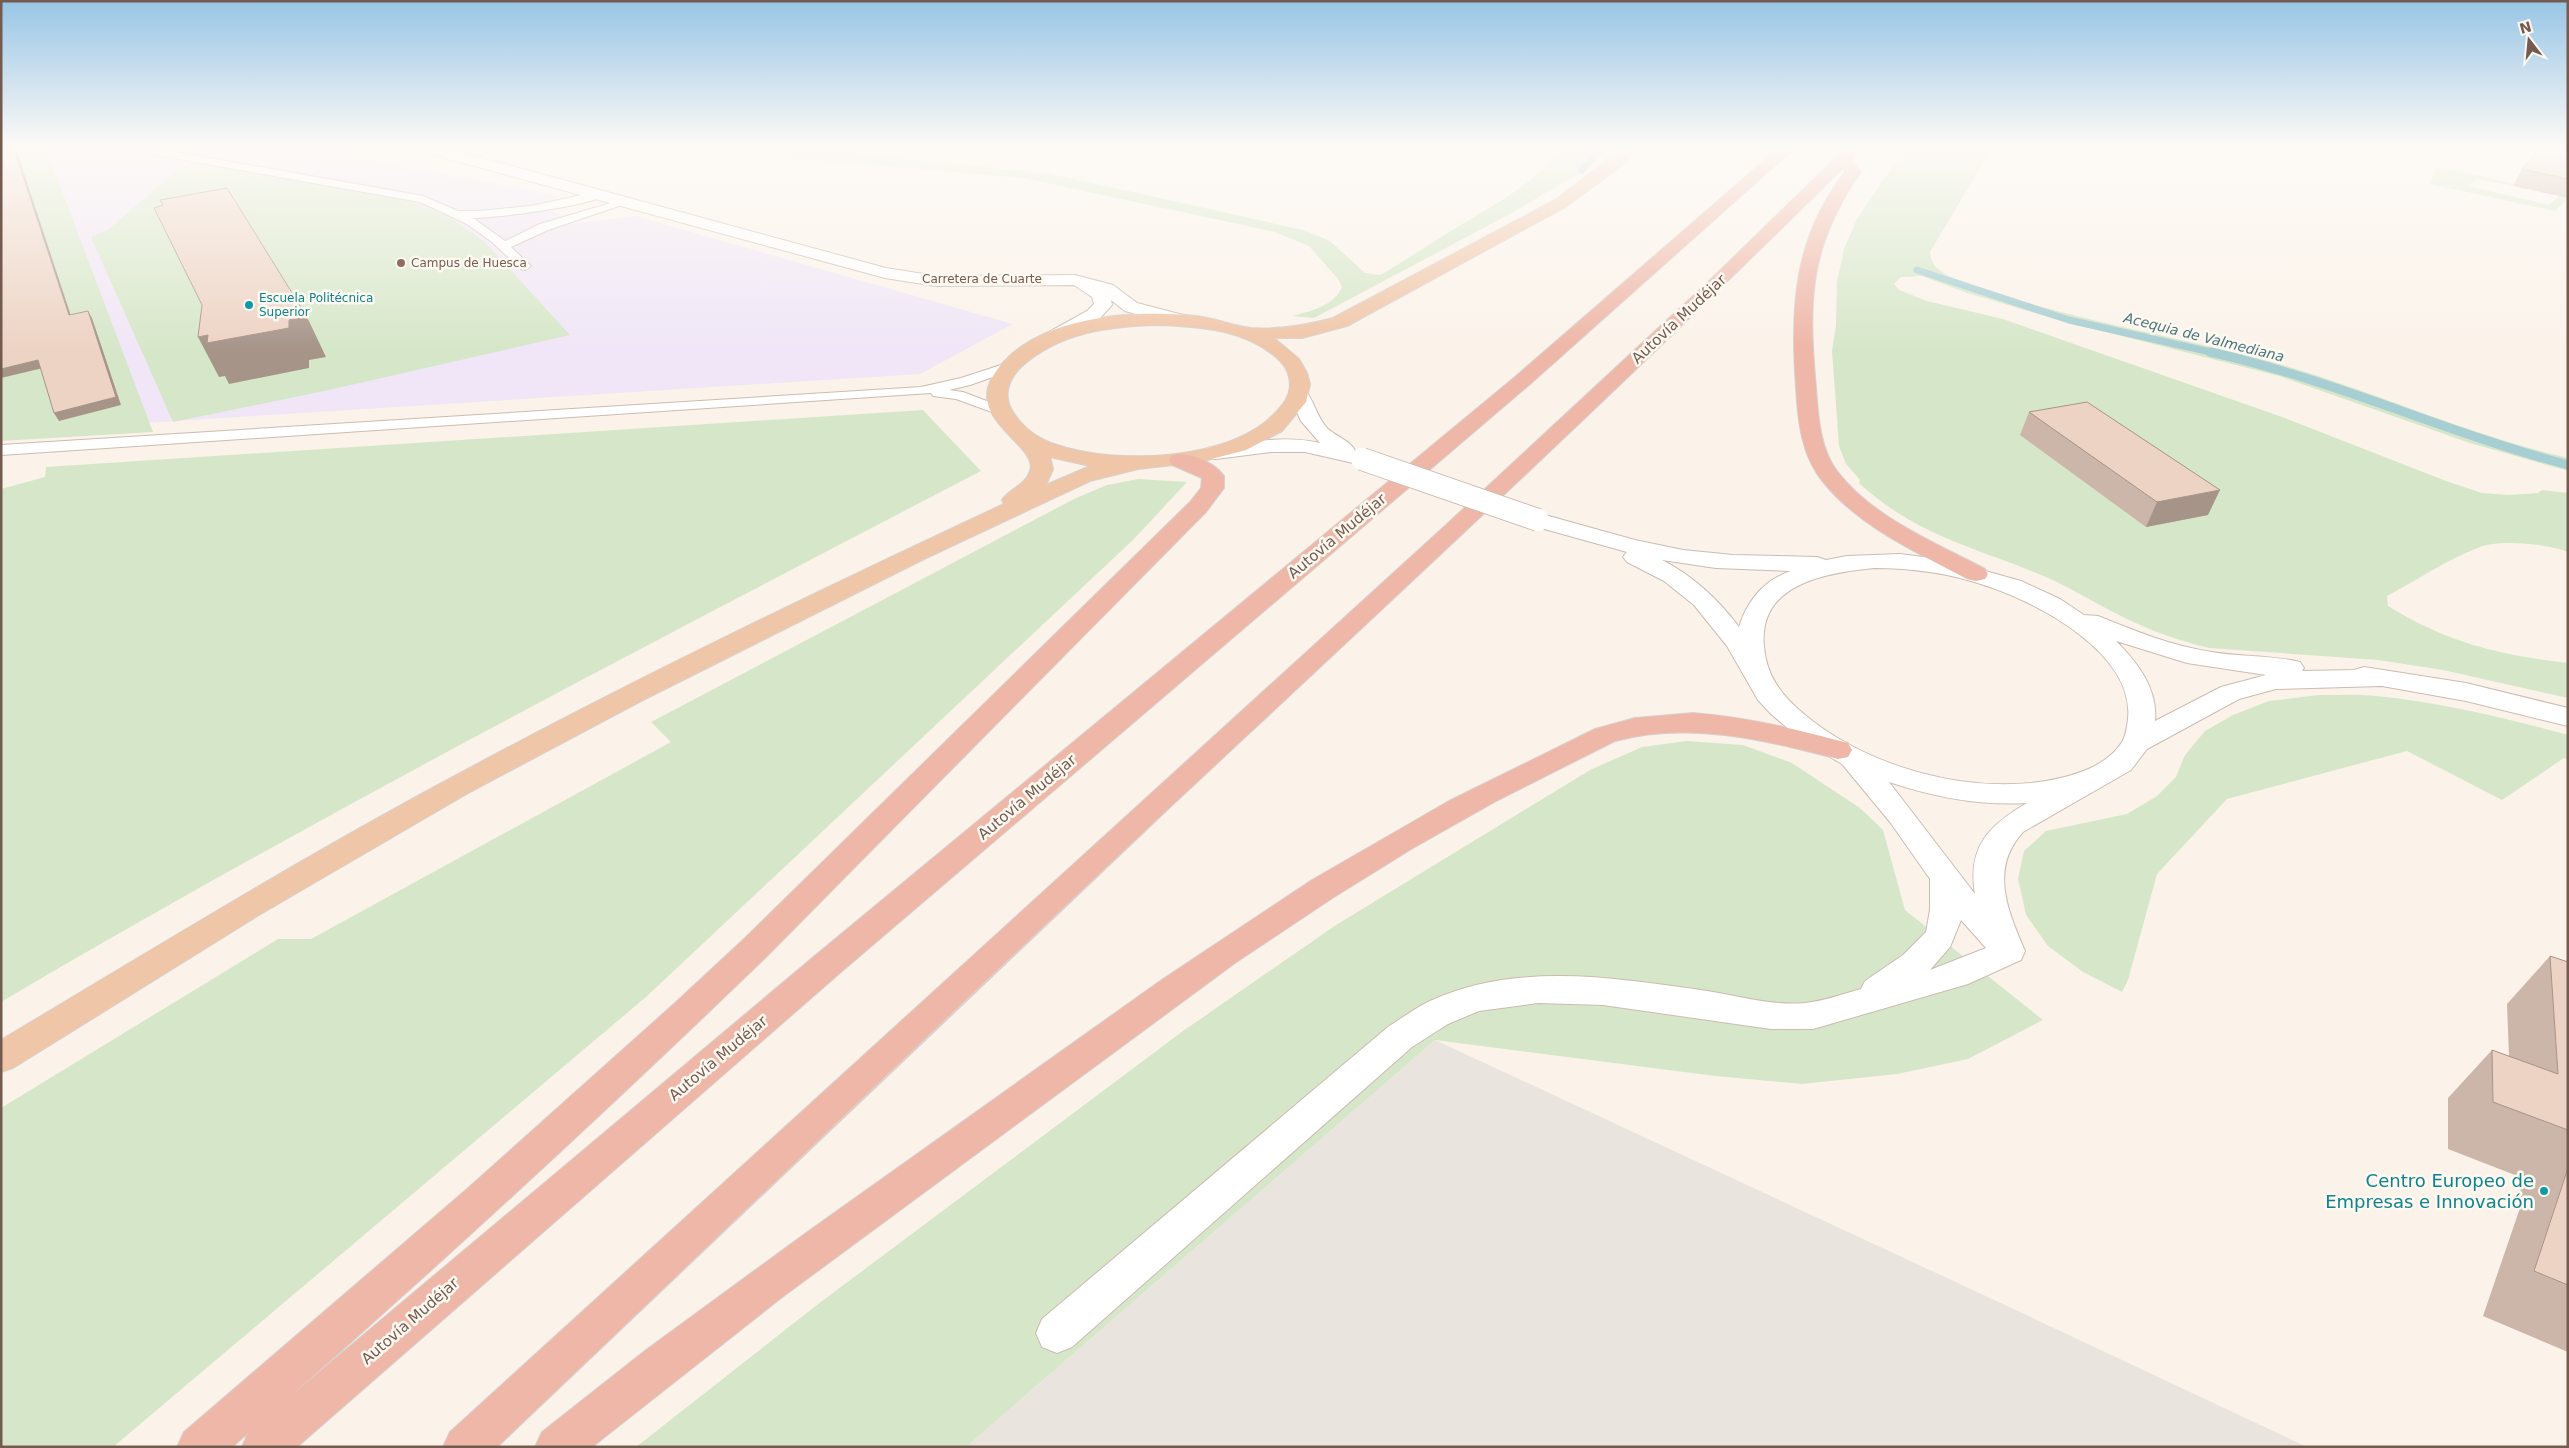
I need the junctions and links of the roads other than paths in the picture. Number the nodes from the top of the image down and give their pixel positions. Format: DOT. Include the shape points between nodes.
graph roads {
  1 [pos="460,214"];
  2 [pos="508,214"];
  3 [pos="527,214"];
  4 [pos="587,214"];
  5 [pos="674,214"];
  6 [pos="1541,214"];
  7 [pos="1713,214"];
  8 [pos="1788,214"];
  9 [pos="1828,214"];
  10 [pos="544,227"];
  11 [pos="488,232"];
  12 [pos="503,246"];
  13 [pos="525,266"];
  14 [pos="1084,282"];
  15 [pos="1180,320"];
  16 [pos="1334,325"];
  17 [pos="1245,332"];
  18 [pos="1037,346"];
  19 [pos="1010,366"];
  20 [pos="1298,373"];
  21 [pos="921,391"];
  22 [pos="1299,395"];
  23 [pos="1000,411"];
  24 [pos="1016,431"];
  25 [pos="1,450"];
  26 [pos="1216,453"];
  27 [pos="1362,459"];
  28 [pos="1180,460"];
  29 [pos="1135,463"];
  30 [pos="1538,520"];
  31 [pos="916,554"];
  32 [pos="1834,565"];
  33 [pos="1976,574"];
  34 [pos="2048,604"];
  35 [pos="1753,666"];
  36 [pos="2382,678"];
  37 [pos="2568,717"];
  38 [pos="2137,742"];
  39 [pos="1846,754"];
  40 [pos="2096,779"];
  41 [pos="1945,876"];
  42 [pos="2008,951"];
  43 [pos="1836,1010"];
  44 [pos="1,1058"];
  45 [pos="1056,1333"];
  46 [pos="199,1447"];
  47 [pos="264,1447"];
  48 [pos="465,1447"];
  49 [pos="557,1447"];
  1 -- 2 [label="lane"];
  1 -- 11 [label="lane"];
  3 -- 11 [label="lane"];
  4 -- 10 [label="lane"];
  5 -- 14 [label="street, Carretera de Cuarte" via="900,276 936,281 1049,278"];
  6 -- 16 [label="highway"];
  7 -- 47 [label="highway, Autovía Mudéjar" via="1522,381 844,950"];
  8 -- 48 [label="highway, Autovía Mudéjar" via="1469,517 1072,880"];
  9 -- 33 [label="highway" via="1813,250 1804,292 1802,340 1814,446 1830,478 1848,496 1892,527"];
  10 -- 11 [label="lane"];
  10 -- 12 [label="lane"];
  11 -- 12 [label="lane"];
  12 -- 13 [label="lane"];
  14 -- 15 [label="street, Carretera de Cuarte" via="1107,289 1131,307"];
  14 -- 18 [label="street" via="1103,300 1100,309"];
  15 -- 17 [label="highway"];
  15 -- 18 [label="highway" via="1142,319 1103,324 1068,333"];
  16 -- 17 [label="highway" via="1290,333"];
  16 -- 20 [label="highway" via="1309,351"];
  17 -- 20 [label="highway" via="1274,346 1293,363"];
  18 -- 19 [label="highway"];
  19 -- 21 [label="lane" via="964,382"];
  19 -- 23 [label="highway" via="998,388"];
  20 -- 22 [label="highway"];
  21 -- 23 [label="lane" via="958,395"];
  21 -- 25 [label="lane"];
  22 -- 26 [label="highway" via="1290,412 1273,428"];
  22 -- 27 [label="street" via="1320,434"];
  23 -- 24 [label="highway"];
  24 -- 29 [label="highway" via="1046,448 1065,454"];
  24 -- 31 [label="highway" via="1041,462 1040,478 1034,486"];
  26 -- 27 [label="street" via="1272,446 1305,446"];
  26 -- 28 [label="highway"];
  27 -- 30 [label="street, bridge"];
  28 -- 29 [label="highway"];
  28 -- 46 [label="highway" via="1212,474 1216,481 1209,496 690,1010 501,1182"];
  29 -- 31 [label="highway" via="1082,476"];
  30 -- 32 [label="street" via="1683,557"];
  30 -- 35 [label="street" via="1649,563 1684,583 1716,612"];
  31 -- 44 [label="highway" via="634,694 460,785 248,907"];
  32 -- 33 [label="street" via="1902,561"];
  32 -- 35 [label="street" via="1804,573 1780,585 1762,601 1751,620 1747,642"];
  33 -- 34 [label="street"];
  34 -- 36 [label="street" via="2140,642 2199,660 2306,668"];
  34 -- 38 [label="street" via="2080,623 2107,645 2127,670 2140,695 2143,719"];
  35 -- 39 [label="street" via="1764,688 1783,710 1807,731"];
  36 -- 37 [label="street" via="2466,692"];
  36 -- 38 [label="street" via="2306,679 2251,687 2210,702"];
  38 -- 40 [label="street" via="2121,763"];
  39 -- 40 [label="street" via="1894,775 1982,794 2025,795 2064,790"];
  39 -- 41 [label="street" via="1900,815"];
  39 -- 49 [label="highway" via="1744,727 1715,722 1668,721 1605,735 1491,791 1364,863 1190,978 747,1299"];
  40 -- 42 [label="street" via="2012,825 1995,844 1990,860 1988,892"];
  41 -- 42 [label="street" via="1962,901"];
  41 -- 43 [label="street" via="1943,931 1934,946 1901,975 1873,993"];
  42 -- 43 [label="street" via="1979,966"];
  43 -- 45 [label="street" via="1799,1017 1770,1015 1696,1003 1564,989 1504,994 1449,1007 1400,1037"];
}
